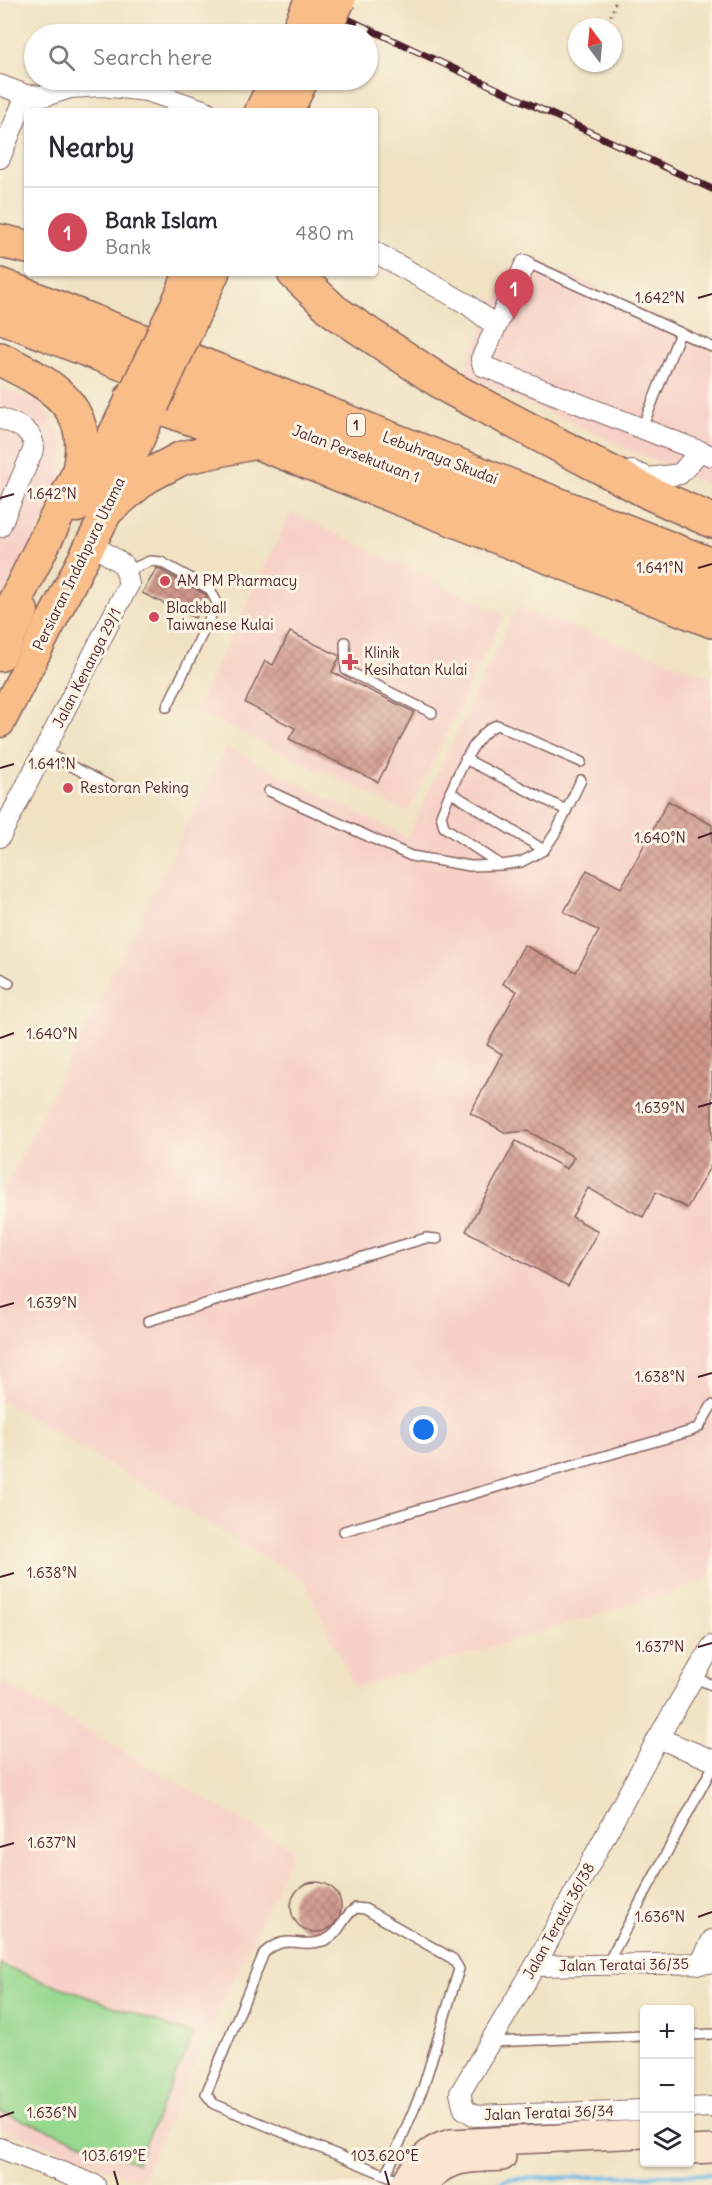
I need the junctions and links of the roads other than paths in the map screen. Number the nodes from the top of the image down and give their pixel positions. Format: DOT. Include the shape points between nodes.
graph roads {
  1 [pos="310,0"];
  2 [pos="340,0"];
  3 [pos="299,24"];
  4 [pos="329,24"];
  5 [pos="0,86"];
  6 [pos="64,90"];
  7 [pos="138,90"];
  8 [pos="269,90"];
  9 [pos="298,90"];
  10 [pos="26,95"];
  11 [pos="197,108"];
  12 [pos="261,108"];
  13 [pos="289,108"];
  14 [pos="0,158"];
  15 [pos="0,241"];
  16 [pos="24,246"];
  17 [pos="378,254"];
  18 [pos="525,265"];
  19 [pos="189,276"];
  20 [pos="211,276"];
  21 [pos="296,276"];
  22 [pos="0,285"];
  23 [pos="188,304"];
  24 [pos="0,316"];
  25 [pos="496,326"];
  26 [pos="680,333"];
  27 [pos="712,347"];
  28 [pos="0,359"];
  29 [pos="143,401"];
  30 [pos="0,418"];
  31 [pos="511,419"];
  32 [pos="642,428"];
  33 [pos="256,442"];
  34 [pos="706,453"];
  35 [pos="109,508"];
  36 [pos="712,520"];
  37 [pos="0,527"];
  38 [pos="90,543"];
  39 [pos="712,565"];
  40 [pos="127,571"];
  41 [pos="712,592"];
  42 [pos="712,621"];
  43 [pos="0,631"];
  44 [pos="345,642"];
  45 [pos="0,656"];
  46 [pos="167,708"];
  47 [pos="432,713"];
  48 [pos="0,722"];
  49 [pos="44,752"];
  50 [pos="465,759"];
  51 [pos="581,762"];
  52 [pos="581,780"];
  53 [pos="112,787"];
  54 [pos="269,791"];
  55 [pos="450,792"];
  56 [pos="566,810"];
  57 [pos="0,837"];
  58 [pos="544,850"];
  59 [pos="501,865"];
  60 [pos="437,1239"];
  61 [pos="148,1321"];
  62 [pos="712,1405"];
  63 [pos="344,1532"];
  64 [pos="712,1646"];
  65 [pos="693,1677"];
  66 [pos="712,1685"];
  67 [pos="658,1738"];
  68 [pos="712,1760"];
  69 [pos="712,1768"];
  70 [pos="712,1940"];
  71 [pos="706,1963"];
  72 [pos="606,1965"];
  73 [pos="535,1966"];
  74 [pos="712,2034"];
  75 [pos="694,2035"];
  76 [pos="640,2037"];
  77 [pos="491,2042"];
  78 [pos="460,2102"];
  79 [pos="712,2107"];
  80 [pos="694,2108"];
  81 [pos="640,2110"];
  82 [pos="694,2132"];
  83 [pos="712,2132"];
  84 [pos="640,2134"];
  85 [pos="0,2148"];
  86 [pos="694,2150"];
  87 [pos="712,2150"];
  88 [pos="640,2152"];
  89 [pos="405,2182"];
  90 [pos="95,2185"];
  1 -- 3 [label="main road, bridge"];
  2 -- 4 [label="main road, bridge"];
  5 -- 10 [label="street"];
  6 -- 10 [label="street" via="45,96"];
  7 -- 11 [label="street"];
  8 -- 12 [label="main road"];
  9 -- 13 [label="main road"];
  10 -- 14 [label="street"];
  15 -- 16 [label="highway"];
  17 -- 25 [label="street" via="467,304"];
  18 -- 25 [label="street"];
  18 -- 26 [label="lane"];
  19 -- 23 [label="main road"];
  20 -- 23 [label="main road"];
  21 -- 31 [label="highway" via="344,317 450,388"];
  22 -- 39 [label="highway, Lebuhraya Skudai / 1"];
  23 -- 29 [label="main road, bridge"];
  24 -- 41 [label="highway, Jalan Persekutuan 1 / 1"];
  25 -- 32 [label="street" via="481,359 483,366"];
  26 -- 27 [label="lane"];
  26 -- 32 [label="lane"];
  28 -- 43 [label="highway" via="38,378 74,410 82,433 83,453 78,474"];
  29 -- 33 [label="highway"];
  29 -- 35 [label="main road, Persiaran Indahpura Utama"];
  29 -- 45 [label="main road, Persiaran Indahpura Utama"];
  30 -- 37 [label="street" via="26,430 34,440 34,448"];
  31 -- 34 [label="street" via="649,478 680,474"];
  31 -- 36 [label="highway" via="650,493"];
  32 -- 34 [label="street"];
  33 -- 35 [label="highway" via="182,458 146,477"];
  33 -- 42 [label="highway"];
  35 -- 38 [label="main road, Persiaran Indahpura Utama"];
  38 -- 40 [label="street" via="118,560"];
  38 -- 48 [label="main road, Persiaran Indahpura Utama"];
  40 -- 46 [label="lane" via="150,561 161,562 216,596 217,603"];
  40 -- 49 [label="street, Jalan Kenanga 29/1" via="127,591"];
  44 -- 47 [label="lane" via="346,670"];
  49 -- 53 [label="lane"];
  49 -- 57 [label="street, Jalan Kenanga 29/1"];
  50 -- 51 [label="lane" via="488,729 497,725"];
  50 -- 55 [label="lane"];
  50 -- 56 [label="lane"];
  52 -- 56 [label="lane"];
  54 -- 59 [label="lane" via="411,856 470,866"];
  55 -- 58 [label="lane"];
  55 -- 59 [label="lane" via="441,815 444,827"];
  56 -- 58 [label="lane"];
  58 -- 59 [label="lane" via="521,862"];
  60 -- 61 [label="lane" via="426,1238"];
  62 -- 63 [label="lane" via="699,1427 691,1431"];
  64 -- 65 [label="street, Jalan Teratai 36/38"];
  65 -- 66 [label="lane"];
  65 -- 67 [label="street, Jalan Teratai 36/38"];
  67 -- 68 [label="street"];
  67 -- 73 [label="street, Jalan Teratai 36/38"];
  69 -- 72 [label="lane"];
  70 -- 71 [label="street"];
  71 -- 72 [label="street, Jalan Teratai 36/35"];
  72 -- 73 [label="street, Jalan Teratai 36/35"];
  73 -- 77 [label="street, Jalan Teratai 36/38"];
  74 -- 75 [label="lane"];
  76 -- 77 [label="lane"];
  77 -- 78 [label="street, Jalan Teratai 36/38" via="464,2084"];
  78 -- 81 [label="street, Jalan Teratai 36/34" via="475,2116 492,2117"];
  79 -- 80 [label="street"];
  82 -- 83 [label="street"];
  84 -- 89 [label="street" via="451,2142 430,2151"];
  85 -- 90 [label="street"];
  86 -- 87 [label="street"];
  88 -- 89 [label="street" via="470,2159 449,2163 430,2177"];
  89 -- 89 [label="lane" via="214,2104 206,2094 264,1953 282,1941 310,1943 329,1939 356,1908 365,1909 453,1959 459,1969 423,2088"];
}
